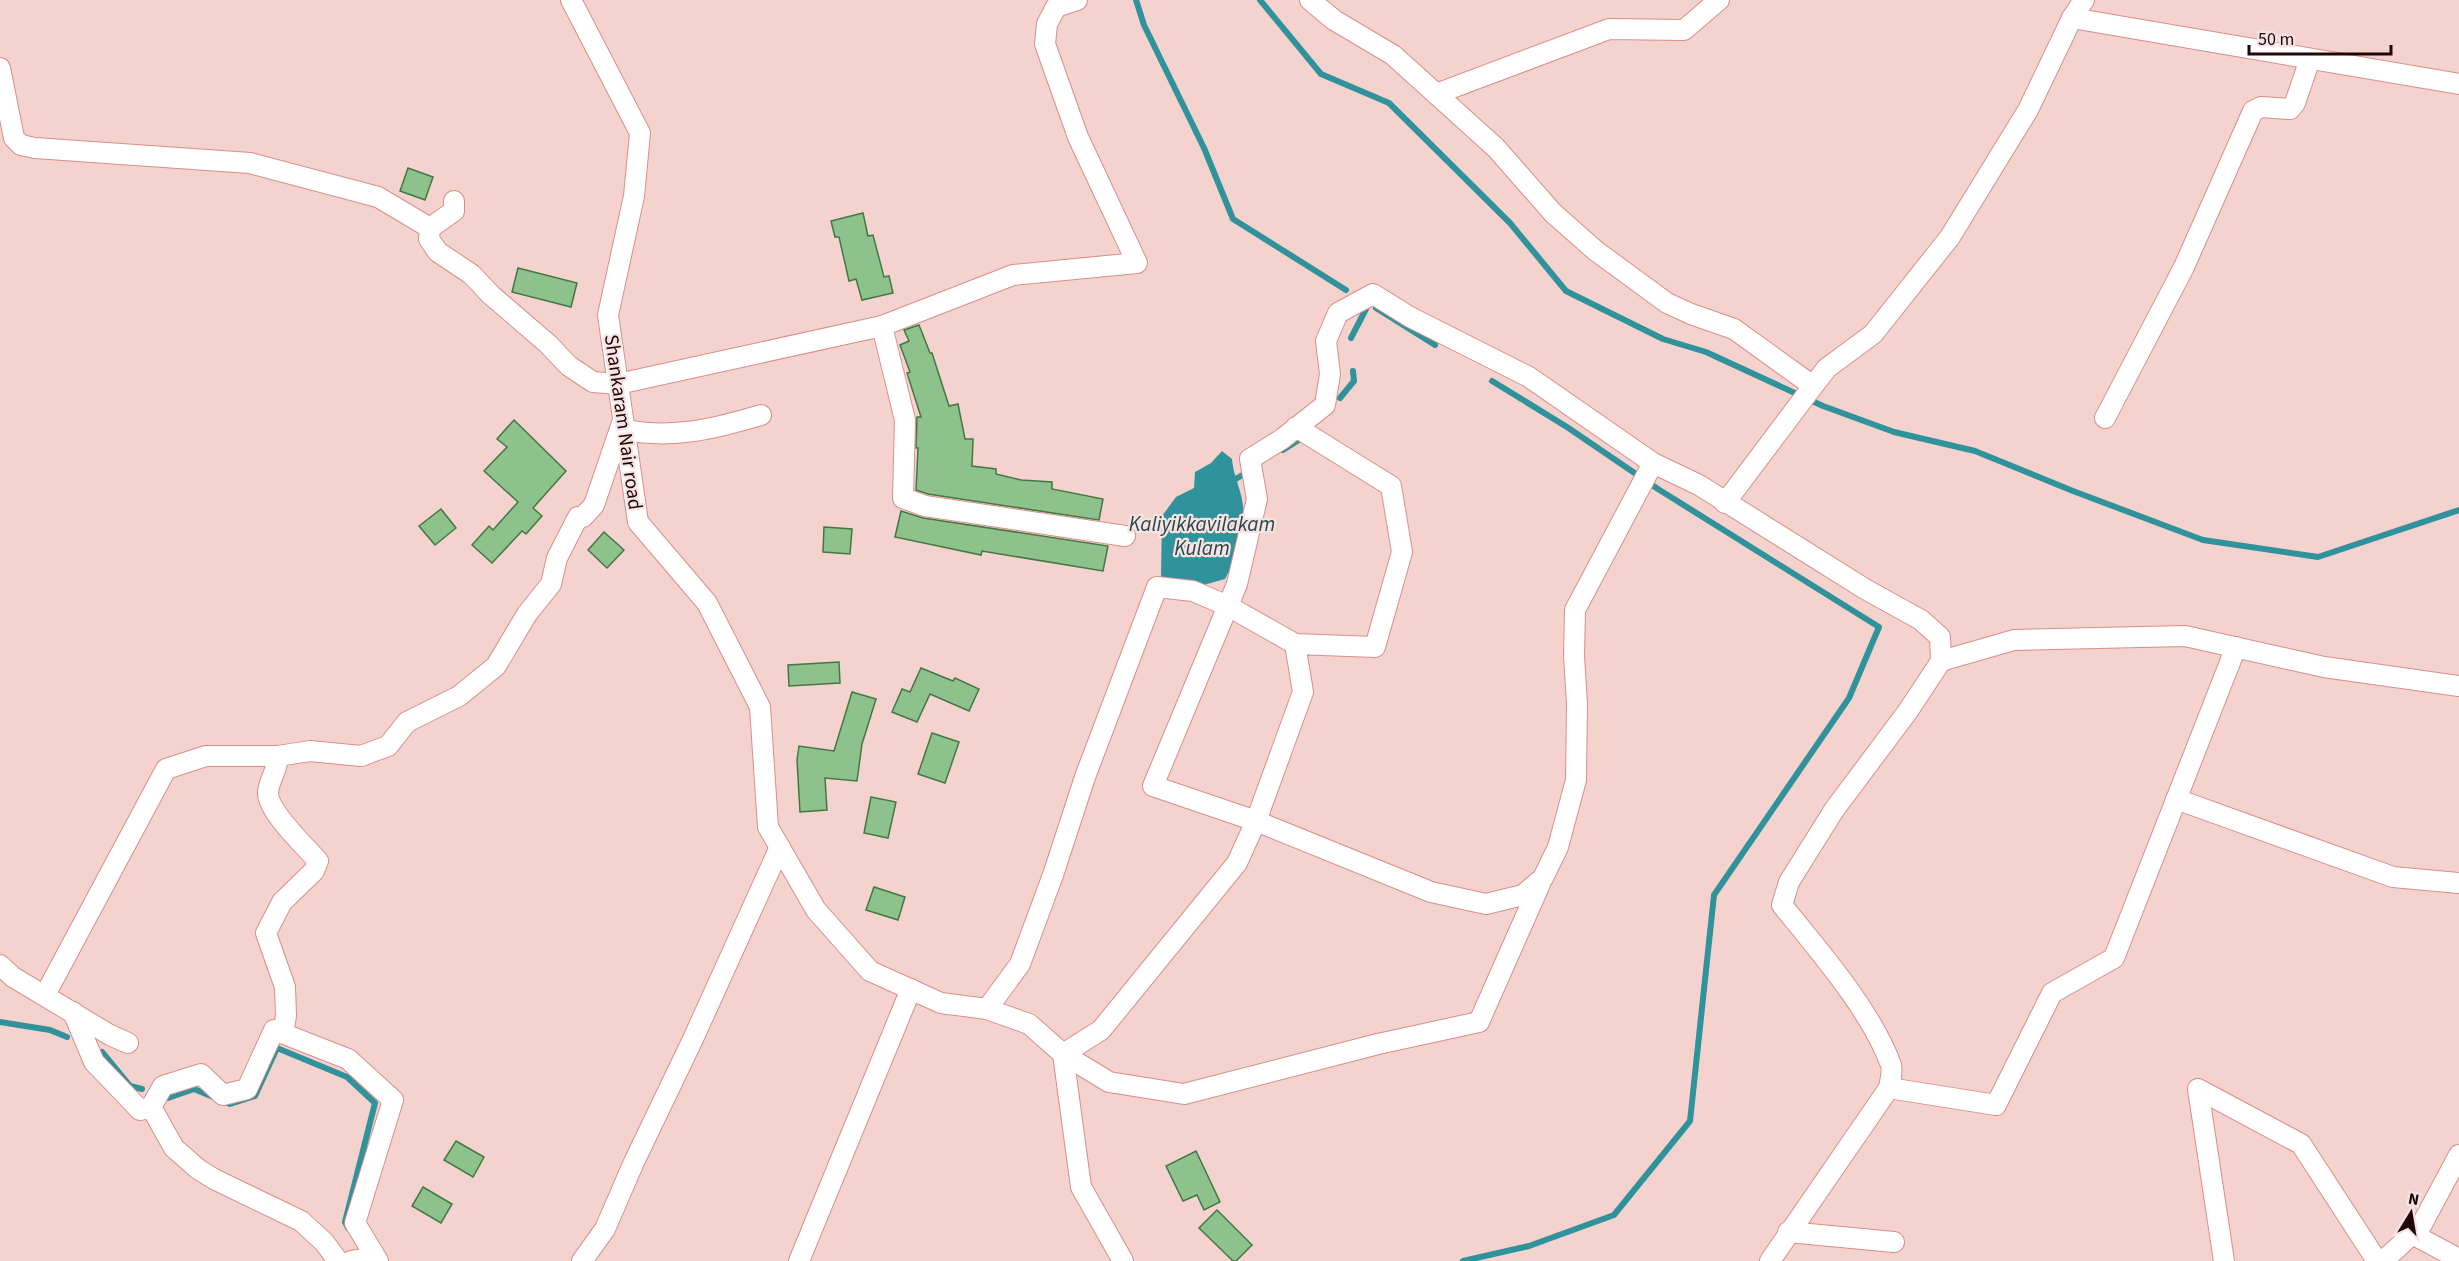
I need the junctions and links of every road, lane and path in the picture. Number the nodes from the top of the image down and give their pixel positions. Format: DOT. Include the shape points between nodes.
graph roads {
  1 [pos="571,0"];
  2 [pos="1077,0"];
  3 [pos="1310,0"];
  4 [pos="1719,0"];
  5 [pos="2084,0"];
  6 [pos="2072,18"];
  7 [pos="2310,59"];
  8 [pos="0,68"];
  9 [pos="2459,84"];
  10 [pos="1436,94"];
  11 [pos="454,201"];
  12 [pos="430,228"];
  13 [pos="882,326"];
  14 [pos="618,384"];
  15 [pos="1813,386"];
  16 [pos="761,415"];
  17 [pos="2105,418"];
  18 [pos="624,425"];
  19 [pos="1296,428"];
  20 [pos="1647,474"];
  21 [pos="1725,503"];
  22 [pos="1125,536"];
  23 [pos="1228,606"];
  24 [pos="1295,644"];
  25 [pos="2236,647"];
  26 [pos="1941,661"];
  27 [pos="2459,686"];
  28 [pos="278,756"];
  29 [pos="2176,799"];
  30 [pos="1256,821"];
  31 [pos="780,847"];
  32 [pos="1543,878"];
  33 [pos="2459,883"];
  34 [pos="0,965"];
  35 [pos="911,989"];
  36 [pos="45,995"];
  37 [pos="987,1009"];
  38 [pos="73,1012"];
  39 [pos="283,1033"];
  40 [pos="128,1043"];
  41 [pos="1063,1054"];
  42 [pos="1889,1088"];
  43 [pos="151,1107"];
  44 [pos="2459,1155"];
  45 [pos="1788,1232"];
  46 [pos="2412,1234"];
  47 [pos="1894,1242"];
  48 [pos="376,1259"];
  49 [pos="2459,1259"];
  50 [pos="338,1261"];
  51 [pos="353,1261"];
  52 [pos="582,1261"];
  53 [pos="799,1261"];
  54 [pos="1123,1261"];
  55 [pos="1770,1261"];
  56 [pos="2224,1261"];
  57 [pos="2377,1261"];
  58 [pos="2383,1261"];
  1 -- 14 [label="street, Shankaram Nair road" via="640,133 634,196 608,315"];
  2 -- 13 [label="street" via="1056,7 1047,24 1046,44 1078,137 1137,263 1013,275"];
  3 -- 10 [label="street" via="1334,20 1393,55"];
  4 -- 10 [label="street" via="1684,30 1609,29"];
  5 -- 6 [label="street"];
  6 -- 7 [label="street"];
  6 -- 15 [label="street" via="2028,110 1950,237 1873,334 1827,368"];
  7 -- 9 [label="street"];
  7 -- 17 [label="street" via="2290,109 2261,107 2253,111 2184,267"];
  8 -- 12 [label="street" via="14,138 21,145 250,163 378,197"];
  10 -- 15 [label="street" via="1496,148 1553,213 1596,250 1667,303 1734,329"];
  11 -- 12 [label="street" via="454,211"];
  12 -- 14 [label="street" via="429,239 438,252 471,274 569,366 593,382"];
  13 -- 14 [label="street"];
  13 -- 22 [label="street" via="905,420 903,498 925,506"];
  14 -- 18 [label="street, Shankaram Nair road"];
  15 -- 21 [label="street"];
  16 -- 18 [label="street" via="687,434 649,434"];
  18 -- 28 [label="street" via="594,505 584,517 573,522 556,558 551,584 527,614 496,666 459,696 407,722 388,746 361,756 309,751"];
  18 -- 31 [label="street, Shankaram Nair road" via="638,522 707,603 760,707 768,827"];
  19 -- 20 [label="street" via="1325,405 1330,374 1326,341 1338,313 1373,294 1529,378"];
  19 -- 23 [label="street" via="1250,459 1257,499"];
  19 -- 24 [label="street" via="1391,486 1402,552 1376,647"];
  20 -- 21 [label="street" via="1699,485"];
  20 -- 32 [label="street" via="1575,610 1576,780 1558,847"];
  21 -- 26 [label="street" via="1921,620 1940,637"];
  23 -- 24 [label="street"];
  23 -- 30 [label="street" via="1153,786"];
  23 -- 37 [label="street" via="1193,591 1157,587 1020,964"];
  24 -- 30 [label="street" via="1304,692"];
  25 -- 26 [label="street" via="2185,636 2014,640"];
  25 -- 27 [label="street" via="2324,667"];
  25 -- 29 [label="street"];
  26 -- 42 [label="street" via="1834,810 1789,882 1782,905 1866,1017 1892,1068"];
  28 -- 36 [label="street" via="206,756 166,769"];
  28 -- 39 [label="street" via="278,767 268,790 269,804 318,861 314,871 282,902 266,933 285,987"];
  29 -- 33 [label="street" via="2393,877"];
  29 -- 42 [label="street" via="2114,958 2052,993 1996,1105"];
  30 -- 32 [label="street" via="1431,892 1486,904 1523,894"];
  30 -- 41 [label="street" via="1237,863 1101,1030"];
  31 -- 35 [label="street, Shankaram Nair road" via="816,910 870,971"];
  31 -- 52 [label="street" via="605,1229"];
  32 -- 41 [label="street, Shankaram Nair road" via="1479,1022 1184,1094 1109,1082"];
  34 -- 36 [label="street"];
  35 -- 37 [label="street, Shankaram Nair road" via="941,1003"];
  35 -- 53 [label="street"];
  36 -- 38 [label="street"];
  37 -- 41 [label="street, Shankaram Nair road" via="1029,1024"];
  38 -- 40 [label="street"];
  38 -- 43 [label="street" via="94,1062 140,1110"];
  39 -- 43 [label="street" via="274,1030 247,1089 223,1095 201,1074 163,1086"];
  39 -- 48 [label="street" via="348,1059 393,1100 355,1223"];
  41 -- 54 [label="street" via="1081,1187"];
  42 -- 45 [label="street"];
  43 -- 50 [label="street" via="182,1155 214,1179 301,1221"];
  44 -- 46 [label="street" via="2421,1226"];
  45 -- 47 [label="street"];
  45 -- 55 [label="street"];
  46 -- 49 [label="street"];
  46 -- 58 [label="street"];
  48 -- 51 [label="street"];
  56 -- 57 [label="street" via="2198,1089 2301,1144"];
}
